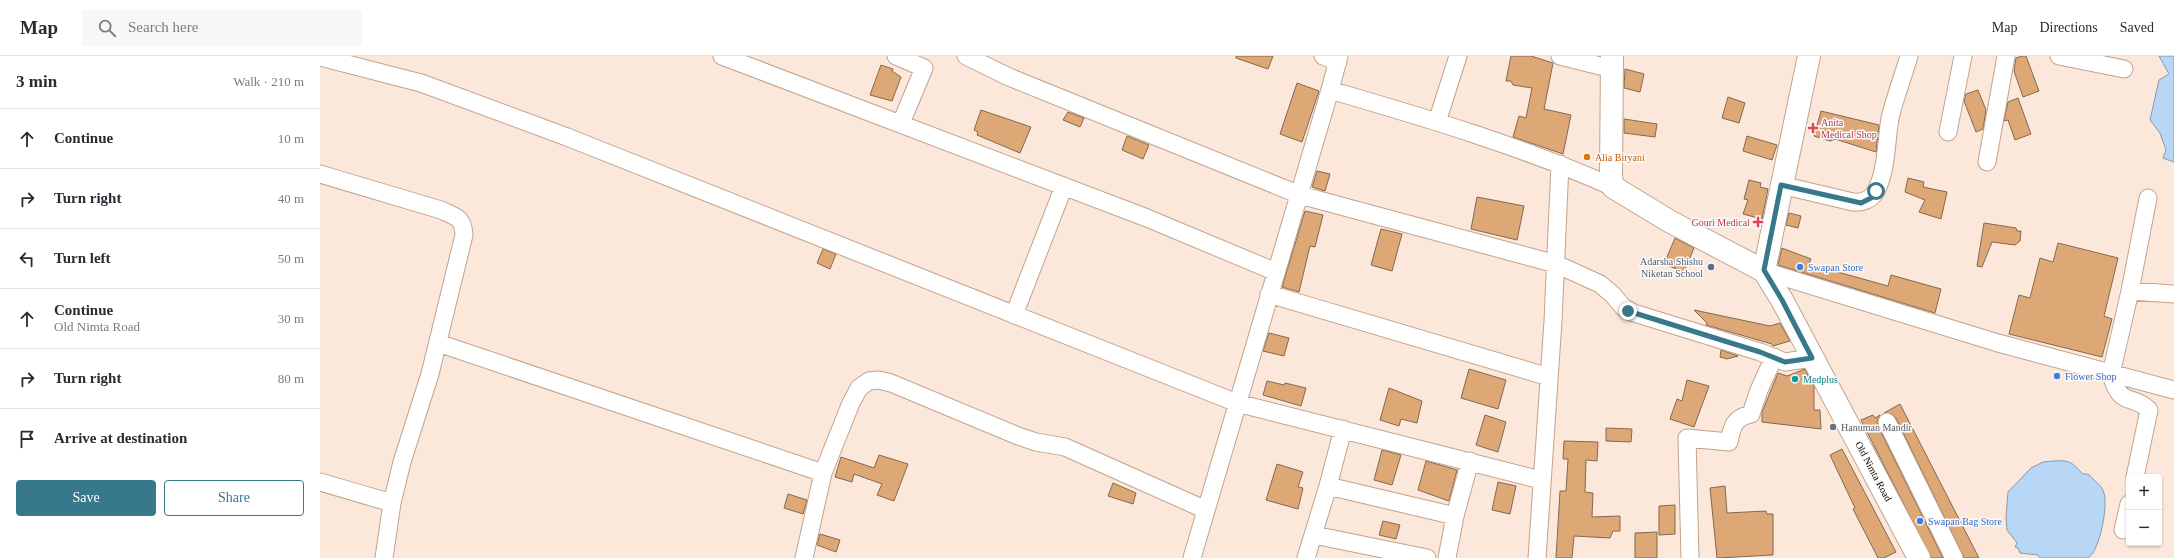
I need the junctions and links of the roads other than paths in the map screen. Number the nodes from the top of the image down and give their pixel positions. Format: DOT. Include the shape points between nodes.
graph roads {
  1 [pos="722,56"];
  2 [pos="896,56"];
  3 [pos="966,56"];
  4 [pos="1458,56"];
  5 [pos="1560,56"];
  6 [pos="1809,56"];
  7 [pos="1910,56"];
  8 [pos="1963,56"];
  9 [pos="2006,56"];
  10 [pos="2059,56"];
  11 [pos="320,57"];
  12 [pos="1333,58"];
  13 [pos="925,62"];
  14 [pos="1612,63"];
  15 [pos="2124,69"];
  16 [pos="1330,90"];
  17 [pos="1437,122"];
  18 [pos="900,124"];
  19 [pos="1948,132"];
  20 [pos="1987,162"];
  21 [pos="1560,164"];
  22 [pos="320,174"];
  23 [pos="1781,185"];
  24 [pos="1064,186"];
  25 [pos="1613,187"];
  26 [pos="1300,195"];
  27 [pos="2148,198"];
  28 [pos="1556,264"];
  29 [pos="1764,270"];
  30 [pos="1276,272"];
  31 [pos="2130,291"];
  32 [pos="1269,294"];
  33 [pos="2174,294"];
  34 [pos="1014,315"];
  35 [pos="438,343"];
  36 [pos="1774,358"];
  37 [pos="1812,358"];
  38 [pos="2111,374"];
  39 [pos="1549,377"];
  40 [pos="2174,390"];
  41 [pos="1237,402"];
  42 [pos="1887,422"];
  43 [pos="1343,429"];
  44 [pos="1470,461"];
  45 [pos="823,473"];
  46 [pos="2136,474"];
  47 [pos="1541,480"];
  48 [pos="320,482"];
  49 [pos="1328,486"];
  50 [pos="392,503"];
  51 [pos="1206,510"];
  52 [pos="2128,510"];
  53 [pos="1455,516"];
  54 [pos="2123,530"];
  55 [pos="1314,536"];
  56 [pos="384,558"];
  57 [pos="804,558"];
  58 [pos="1192,558"];
  59 [pos="1306,558"];
  60 [pos="1426,558"];
  61 [pos="1447,558"];
  62 [pos="1537,558"];
  63 [pos="1690,558"];
  64 [pos="1919,558"];
  65 [pos="1954,558"];
  1 -- 18 [label="street"];
  2 -- 13 [label="street"];
  3 -- 26 [label="street" via="1010,77"];
  4 -- 17 [label="street"];
  5 -- 14 [label="street"];
  6 -- 23 [label="street"];
  7 -- 23 [label="street" via="1890,119 1881,177 1871,198 1861,203 1852,202"];
  8 -- 19 [label="street"];
  9 -- 20 [label="street"];
  10 -- 15 [label="street"];
  11 -- 34 [label="street" via="421,83 487,107"];
  12 -- 16 [label="street"];
  13 -- 18 [label="street"];
  14 -- 25 [label="street"];
  16 -- 17 [label="street"];
  16 -- 26 [label="street"];
  17 -- 21 [label="street"];
  18 -- 24 [label="street"];
  21 -- 25 [label="street"];
  21 -- 28 [label="street"];
  22 -- 35 [label="street" via="441,210 458,218 463,224 464,235"];
  23 -- 29 [label="street"];
  24 -- 30 [label="street"];
  24 -- 34 [label="street"];
  25 -- 29 [label="street" via="1669,222"];
  26 -- 28 [label="street"];
  26 -- 30 [label="street"];
  27 -- 31 [label="street"];
  28 -- 36 [label="street" via="1600,284 1628,311"];
  28 -- 39 [label="street"];
  29 -- 37 [label="street, Old Nimta Road"];
  29 -- 38 [label="street" via="1998,343"];
  30 -- 32 [label="street"];
  31 -- 33 [label="street"];
  31 -- 38 [label="street"];
  32 -- 39 [label="street"];
  32 -- 41 [label="street"];
  34 -- 41 [label="street"];
  35 -- 45 [label="street"];
  35 -- 50 [label="street"];
  36 -- 37 [label="street" via="1785,362"];
  36 -- 63 [label="street" via="1751,414 1735,421 1728,442 1687,438"];
  37 -- 64 [label="street, Old Nimta Road"];
  38 -- 40 [label="street"];
  38 -- 46 [label="street" via="2120,395 2149,410"];
  39 -- 47 [label="street"];
  41 -- 43 [label="street"];
  41 -- 51 [label="street"];
  42 -- 65 [label="street"];
  43 -- 44 [label="street"];
  43 -- 49 [label="street"];
  44 -- 47 [label="street"];
  44 -- 53 [label="street"];
  45 -- 51 [label="street" via="859,388 869,381 879,380 1018,436 1065,447"];
  45 -- 57 [label="street"];
  47 -- 62 [label="street"];
  48 -- 50 [label="street"];
  49 -- 53 [label="street"];
  49 -- 55 [label="street"];
  50 -- 56 [label="street"];
  51 -- 58 [label="street"];
  52 -- 54 [label="street"];
  53 -- 61 [label="street"];
  55 -- 59 [label="street"];
  55 -- 60 [label="street"];
}
